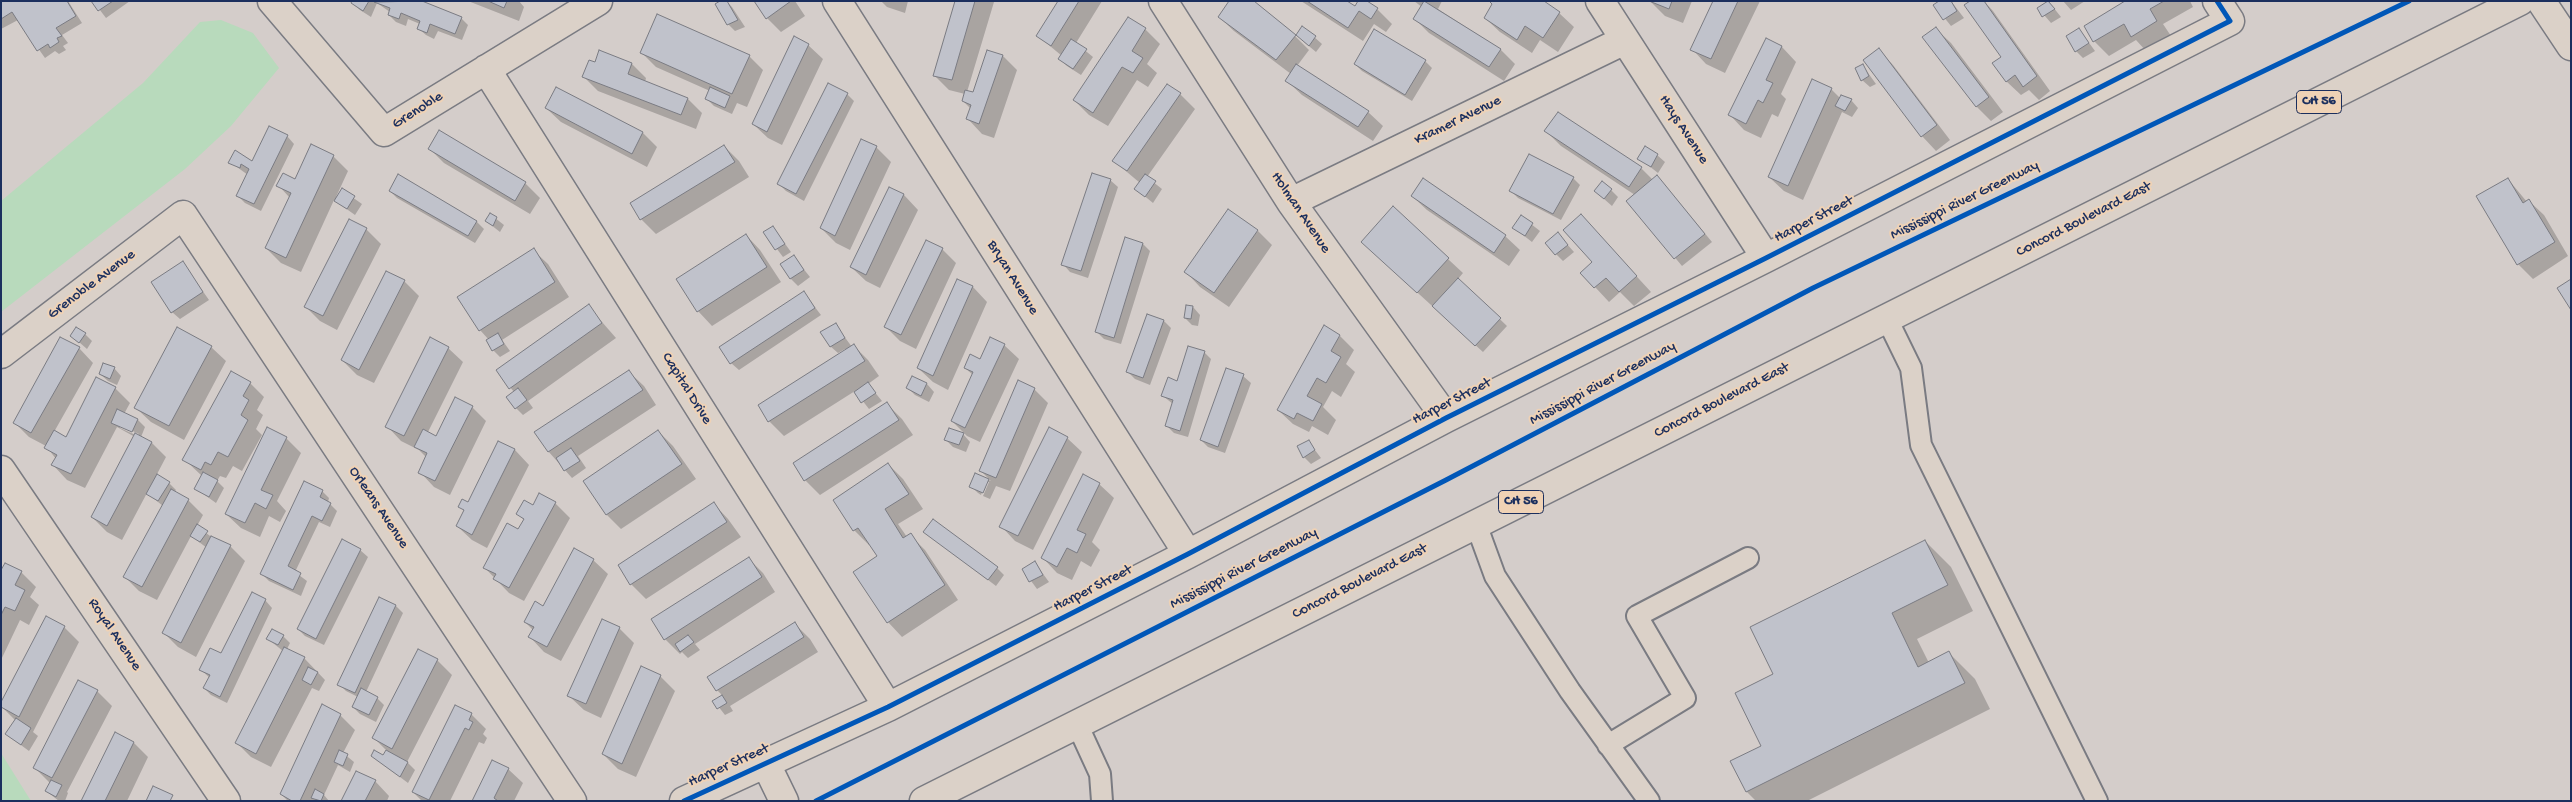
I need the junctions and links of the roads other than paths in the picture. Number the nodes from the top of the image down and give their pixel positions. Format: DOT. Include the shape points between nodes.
graph roads {
  1 [pos="272,1"];
  2 [pos="598,1"];
  3 [pos="837,1"];
  4 [pos="1163,1"];
  5 [pos="1600,1"];
  6 [pos="2520,1"];
  7 [pos="2541,1"];
  8 [pos="2223,11"];
  9 [pos="1625,40"];
  10 [pos="2571,46"];
  11 [pos="486,69"];
  12 [pos="1292,202"];
  13 [pos="183,215"];
  14 [pos="1766,258"];
  15 [pos="1886,319"];
  16 [pos="1,354"];
  17 [pos="1446,418"];
  18 [pos="1,470"];
  19 [pos="1476,524"];
  20 [pos="1188,554"];
  21 [pos="1748,558"];
  22 [pos="888,707"];
  23 [pos="1077,724"];
  24 [pos="1608,745"];
  25 [pos="766,764"];
  26 [pos="952,794"];
  27 [pos="226,801"];
  28 [pos="572,801"];
  29 [pos="684,801"];
  30 [pos="784,801"];
  31 [pos="924,801"];
  32 [pos="1102,801"];
  33 [pos="1649,801"];
  34 [pos="2097,801"];
  1 -- 11 [label="street, Grenoble" via="384,132"];
  2 -- 11 [label="street, Grenoble"];
  3 -- 20 [label="street, Bryan Avenue"];
  4 -- 12 [label="street, Holman Avenue"];
  5 -- 9 [label="street, Hays Avenue"];
  6 -- 15 [label="street, Concord Boulevard East / CH 56"];
  7 -- 10 [label="street"];
  8 -- 14 [label="street, Harper Street"];
  9 -- 12 [label="street, Kramer Avenue"];
  9 -- 14 [label="street, Hays Avenue"];
  11 -- 22 [label="street, Capital Drive"];
  12 -- 17 [label="street, Holman Avenue"];
  13 -- 16 [label="street, Grenoble Avenue"];
  13 -- 28 [label="street, Orleans Avenue"];
  14 -- 17 [label="street, Harper Street"];
  15 -- 19 [label="street, Concord Boulevard East / CH 56"];
  15 -- 34 [label="lane" via="1912,368 1921,445"];
  17 -- 20 [label="street, Harper Street"];
  18 -- 27 [label="street, Royal Avenue"];
  19 -- 23 [label="street, Concord Boulevard East / CH 56"];
  19 -- 24 [label="lane" via="1495,576"];
  20 -- 22 [label="street, Harper Street"];
  21 -- 24 [label="lane" via="1637,616 1685,698"];
  22 -- 25 [label="street, Harper Street"];
  23 -- 26 [label="street, Concord Boulevard East / CH 56"];
  23 -- 32 [label="lane" via="1100,774"];
  24 -- 33 [label="lane"];
  25 -- 29 [label="street, Harper Street"];
  25 -- 30 [label="street"];
  26 -- 31 [label="street, Concord Boulevard East / CH 56"];
}
